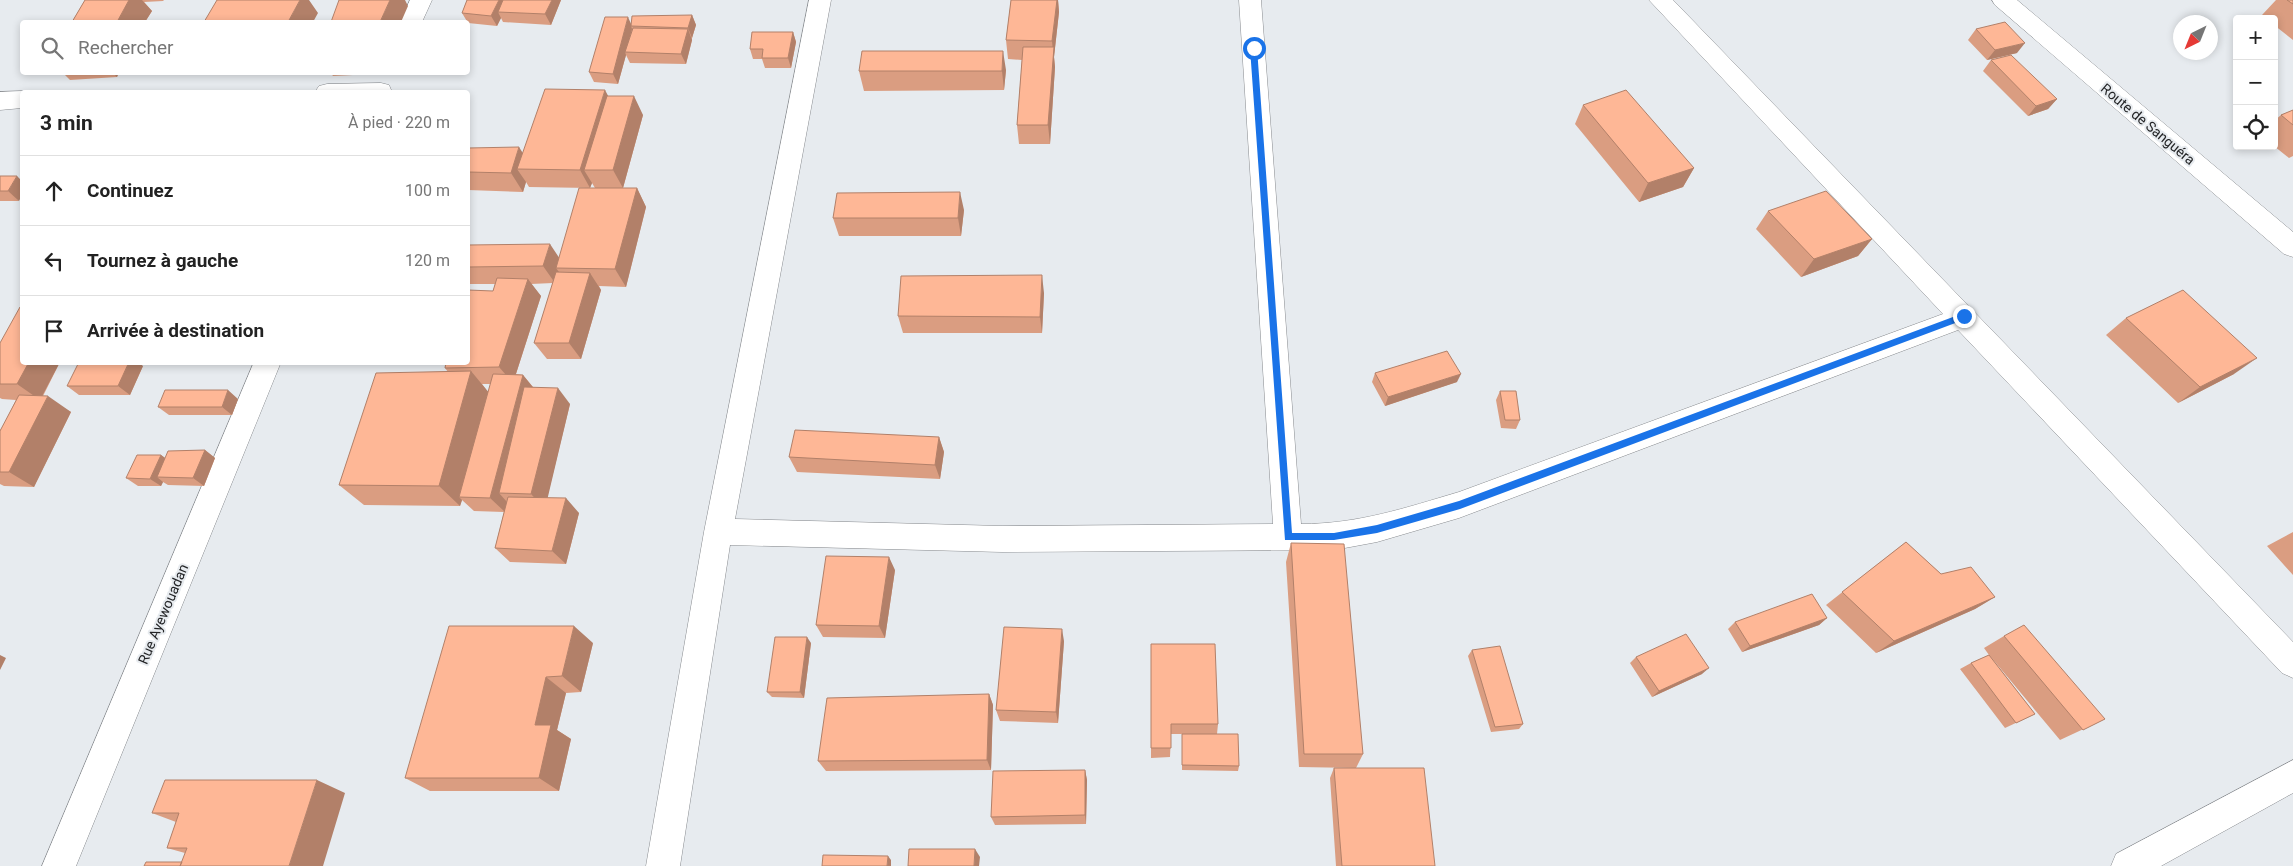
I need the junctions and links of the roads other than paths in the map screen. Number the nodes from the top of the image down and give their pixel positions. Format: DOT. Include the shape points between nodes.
graph roads {
  1 [pos="421,0"];
  2 [pos="820,0"];
  3 [pos="1250,0"];
  4 [pos="1660,0"];
  5 [pos="2003,0"];
  6 [pos="412,20"];
  7 [pos="383,85"];
  8 [pos="343,90"];
  9 [pos="20,100"];
  10 [pos="0,101"];
  11 [pos="2293,248"];
  12 [pos="1964,316"];
  13 [pos="267,365"];
  14 [pos="718,532"];
  15 [pos="1288,537"];
  16 [pos="2293,663"];
  17 [pos="2293,776"];
  18 [pos="59,866"];
  19 [pos="663,866"];
  20 [pos="2128,866"];
  1 -- 6 [label="street"];
  2 -- 14 [label="street"];
  3 -- 15 [label="street"];
  4 -- 12 [label="street"];
  5 -- 11 [label="street, Route de Sanguéra"];
  7 -- 8 [label="street"];
  9 -- 10 [label="street"];
  12 -- 15 [label="street" via="1460,505 1377,529 1334,537"];
  12 -- 16 [label="street"];
  13 -- 18 [label="street, Rue Ayewouadan"];
  14 -- 15 [label="street" via="1002,539"];
  14 -- 19 [label="street"];
  17 -- 20 [label="street"];
}
